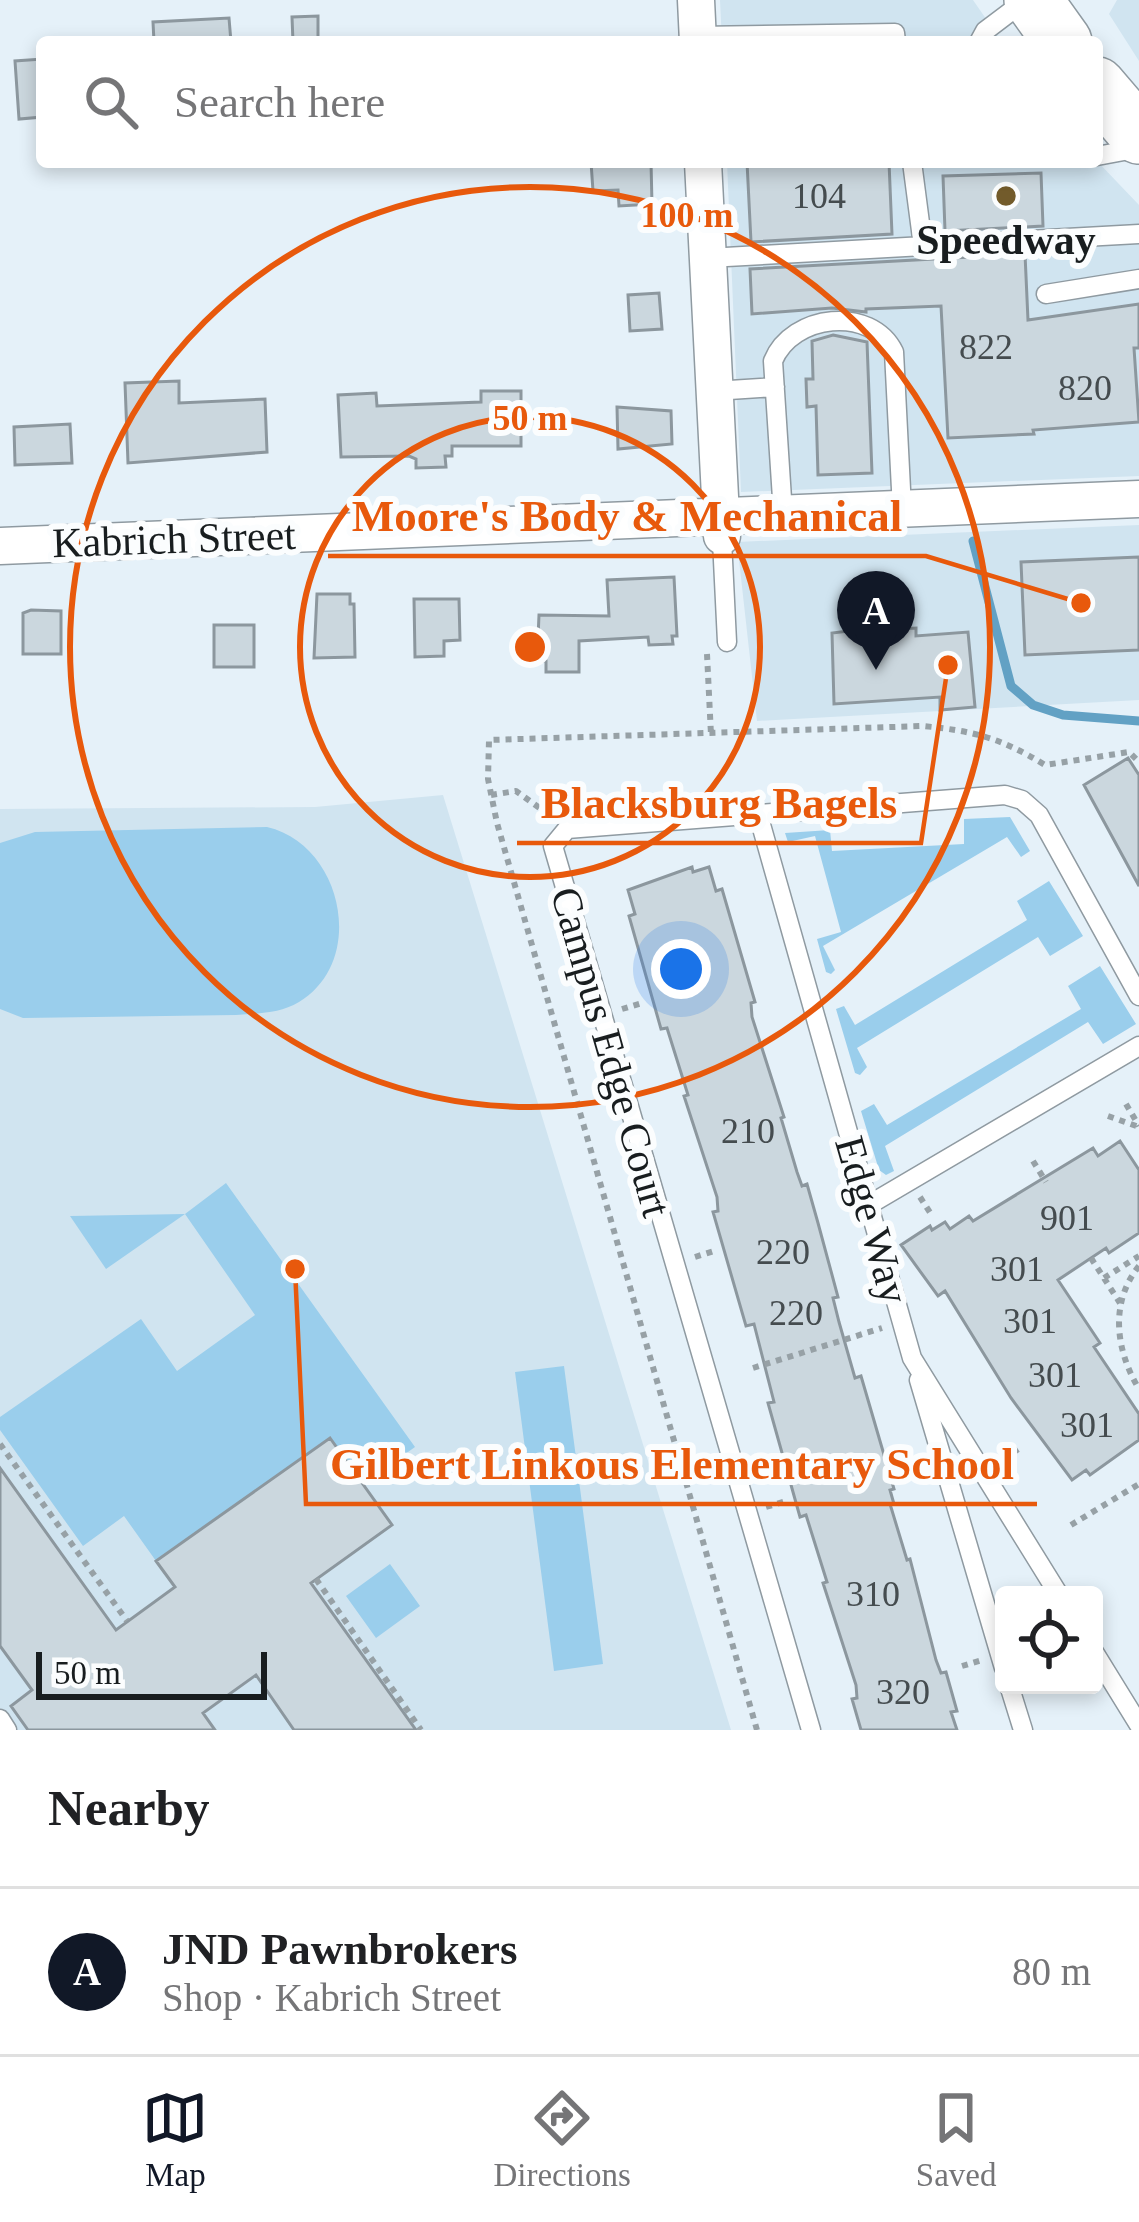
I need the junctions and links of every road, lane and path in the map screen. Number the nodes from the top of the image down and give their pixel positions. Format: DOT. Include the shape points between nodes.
graph roads {
  1 [pos="1030,0"];
  2 [pos="697,26"];
  3 [pos="895,36"];
  4 [pos="983,36"];
  5 [pos="1058,36"];
  6 [pos="1103,93"];
  7 [pos="1139,135"];
  8 [pos="1139,148"];
  9 [pos="1103,155"];
  10 [pos="703,168"];
  11 [pos="913,168"];
  12 [pos="1139,234"];
  13 [pos="923,246"];
  14 [pos="708,258"];
  15 [pos="1139,279"];
  16 [pos="1046,294"];
  17 [pos="775,387"];
  18 [pos="715,391"];
  19 [pos="1139,499"];
  20 [pos="902,509"];
  21 [pos="783,514"];
  22 [pos="721,528"];
  23 [pos="0,546"];
  24 [pos="727,642"];
  25 [pos="1139,762"];
  26 [pos="1045,765"];
  27 [pos="1038,776"];
  28 [pos="491,795"];
  29 [pos="758,814"];
  30 [pos="548,829"];
  31 [pos="1139,996"];
  32 [pos="1139,1046"];
  33 [pos="1126,1104"];
  34 [pos="1108,1116"];
  35 [pos="1139,1126"];
  36 [pos="1033,1160"];
  37 [pos="1046,1182"];
  38 [pos="867,1206"];
  39 [pos="1139,1256"];
  40 [pos="1091,1258"];
  41 [pos="1139,1266"];
  42 [pos="1104,1278"];
  43 [pos="1120,1304"];
  44 [pos="891,1325"];
  45 [pos="912,1358"];
  46 [pos="753,1368"];
  47 [pos="1139,1389"];
  48 [pos="0,1444"];
  49 [pos="1139,1484"];
  50 [pos="1071,1525"];
  51 [pos="316,1580"];
  52 [pos="1053,1586"];
  53 [pos="127,1622"];
  54 [pos="995,1638"];
  55 [pos="1103,1667"];
  56 [pos="1012,1694"];
  57 [pos="0,1719"];
  58 [pos="1139,1725"];
  59 [pos="8,1730"];
  60 [pos="421,1730"];
  61 [pos="757,1730"];
  62 [pos="811,1730"];
  63 [pos="1023,1730"];
  1 -- 4 [label="lane"];
  1 -- 5 [label="main road"];
  2 -- 3 [label="lane"];
  6 -- 7 [label="main road"];
  8 -- 9 [label="lane"];
  10 -- 14 [label="street"];
  11 -- 13 [label="lane"];
  12 -- 13 [label="lane"];
  13 -- 14 [label="lane"];
  14 -- 18 [label="street"];
  15 -- 16 [label="lane"];
  17 -- 18 [label="lane"];
  17 -- 20 [label="lane" via="778,350 806,326 860,321 884,335 895,352"];
  17 -- 21 [label="lane"];
  18 -- 22 [label="street"];
  19 -- 20 [label="street, Kabrich Street"];
  20 -- 21 [label="street, Kabrich Street"];
  21 -- 22 [label="street, Kabrich Street"];
  22 -- 23 [label="street, Kabrich Street"];
  22 -- 24 [label="lane"];
  25 -- 26 [label="path" via="1129,752"];
  26 -- 27 [label="path"];
  26 -- 28 [label="path" via="1005,740 923,726 489,740"];
  28 -- 30 [label="path" via="515,791 541,808"];
  28 -- 61 [label="path"];
  29 -- 31 [label="lane, Campus Edge Court" via="1022,800 1039,815"];
  29 -- 38 [label="lane, Edge Way"];
  29 -- 62 [label="lane, Campus Edge Court" via="567,829 554,846"];
  32 -- 38 [label="lane"];
  33 -- 35 [label="path"];
  34 -- 35 [label="path"];
  36 -- 37 [label="path"];
  38 -- 45 [label="lane, Edge Way"];
  39 -- 42 [label="path"];
  40 -- 42 [label="path"];
  41 -- 43 [label="path"];
  42 -- 43 [label="path"];
  43 -- 47 [label="path" via="1118,1337"];
  44 -- 46 [label="path"];
  45 -- 52 [label="lane, Edge Way"];
  45 -- 54 [label="lane"];
  48 -- 53 [label="path"];
  49 -- 50 [label="path"];
  51 -- 60 [label="path"];
  55 -- 58 [label="lane"];
  56 -- 63 [label="lane"];
  57 -- 59 [label="lane"];
}
